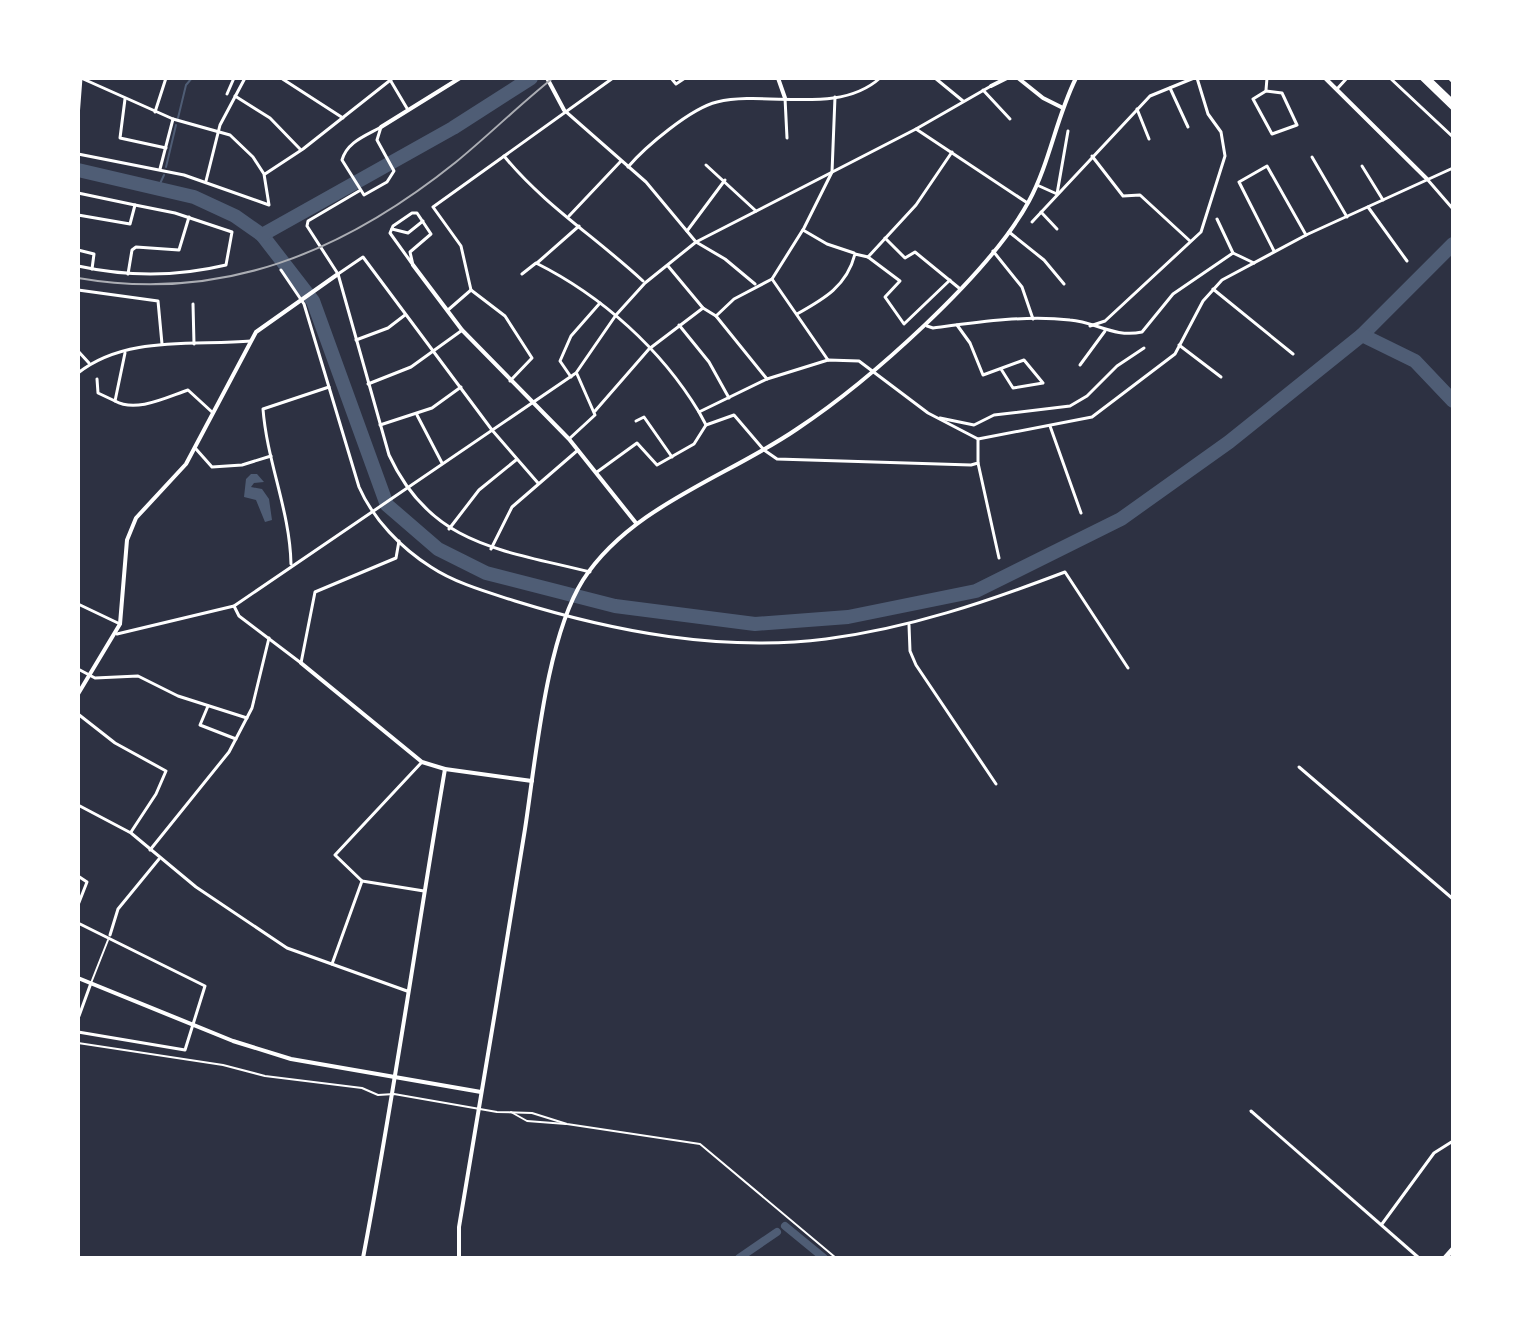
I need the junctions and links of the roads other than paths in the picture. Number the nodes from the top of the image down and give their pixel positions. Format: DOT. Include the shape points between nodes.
graph roads {
  1 [pos="81,78"];
  2 [pos="166,78"];
  3 [pos="234,78"];
  4 [pos="245,78"];
  5 [pos="281,78"];
  6 [pos="460,78"];
  7 [pos="547,78"];
  8 [pos="613,78"];
  9 [pos="671,78"];
  10 [pos="685,78"];
  11 [pos="778,78"];
  12 [pos="880,78"];
  13 [pos="935,78"];
  14 [pos="1007,78"];
  15 [pos="1018,78"];
  16 [pos="1076,78"];
  17 [pos="1196,78"];
  18 [pos="1267,78"];
  19 [pos="1325,78"];
  20 [pos="1347,78"];
  21 [pos="1390,78"];
  22 [pos="1424,78"];
  23 [pos="391,79"];
  24 [pos="991,86"];
  25 [pos="1170,88"];
  26 [pos="1337,89"];
  27 [pos="983,90"];
  28 [pos="1266,91"];
  29 [pos="227,94"];
  30 [pos="235,96"];
  31 [pos="835,97"];
  32 [pos="785,98"];
  33 [pos="125,99"];
  34 [pos="964,101"];
  35 [pos="1453,106"];
  36 [pos="1063,108"];
  37 [pos="1137,109"];
  38 [pos="408,110"];
  39 [pos="564,110"];
  40 [pos="155,112"];
  41 [pos="78,117"];
  42 [pos="343,118"];
  43 [pos="173,119"];
  44 [pos="1010,119"];
  45 [pos="381,127"];
  46 [pos="1188,127"];
  47 [pos="916,129"];
  48 [pos="217,131"];
  49 [pos="1068,131"];
  50 [pos="363,137"];
  51 [pos="1453,137"];
  52 [pos="787,138"];
  53 [pos="1149,139"];
  54 [pos="377,140"];
  55 [pos="166,148"];
  56 [pos="301,150"];
  57 [pos="952,152"];
  58 [pos="78,154"];
  59 [pos="504,156"];
  60 [pos="1092,156"];
  61 [pos="1312,157"];
  62 [pos="621,161"];
  63 [pos="706,165"];
  64 [pos="1362,166"];
  65 [pos="628,167"];
  66 [pos="1453,168"];
  67 [pos="160,169"];
  68 [pos="832,172"];
  69 [pos="264,174"];
  70 [pos="1427,179"];
  71 [pos="725,180"];
  72 [pos="206,181"];
  73 [pos="1037,185"];
  74 [pos="359,191"];
  75 [pos="78,193"];
  76 [pos="1057,194"];
  77 [pos="1383,200"];
  78 [pos="1028,203"];
  79 [pos="135,205"];
  80 [pos="1368,207"];
  81 [pos="1453,209"];
  82 [pos="756,211"];
  83 [pos="1041,212"];
  84 [pos="78,215"];
  85 [pos="189,217"];
  86 [pos="568,217"];
  87 [pos="1347,217"];
  88 [pos="1217,219"];
  89 [pos="423,221"];
  90 [pos="1032,222"];
  91 [pos="579,226"];
  92 [pos="392,229"];
  93 [pos="1057,229"];
  94 [pos="803,230"];
  95 [pos="687,231"];
  96 [pos="1009,232"];
  97 [pos="1306,235"];
  98 [pos="885,238"];
  99 [pos="1190,241"];
  100 [pos="696,242"];
  101 [pos="78,250"];
  102 [pos="402,250"];
  103 [pos="993,251"];
  104 [pos="1274,251"];
  105 [pos="410,252"];
  106 [pos="1233,253"];
  107 [pos="855,254"];
  108 [pos="868,257"];
  109 [pos="1407,261"];
  110 [pos="536,263"];
  111 [pos="1254,263"];
  112 [pos="413,265"];
  113 [pos="667,265"];
  114 [pos="78,266"];
  115 [pos="92,269"];
  116 [pos="281,270"];
  117 [pos="128,274"];
  118 [pos="338,274"];
  119 [pos="522,274"];
  120 [pos="772,279"];
  121 [pos="950,280"];
  122 [pos="645,283"];
  123 [pos="1064,284"];
  124 [pos="756,285"];
  125 [pos="959,288"];
  126 [pos="1213,289"];
  127 [pos="78,290"];
  128 [pos="471,290"];
  129 [pos="302,298"];
  130 [pos="600,303"];
  131 [pos="193,304"];
  132 [pos="703,308"];
  133 [pos="448,310"];
  134 [pos="406,314"];
  135 [pos="797,314"];
  136 [pos="616,315"];
  137 [pos="716,316"];
  138 [pos="1033,319"];
  139 [pos="923,324"];
  140 [pos="679,325"];
  141 [pos="957,325"];
  142 [pos="1090,326"];
  143 [pos="462,330"];
  144 [pos="1105,331"];
  145 [pos="356,340"];
  146 [pos="251,341"];
  147 [pos="162,344"];
  148 [pos="194,344"];
  149 [pos="1179,345"];
  150 [pos="1144,348"];
  151 [pos="649,349"];
  152 [pos="78,351"];
  153 [pos="125,351"];
  154 [pos="433,351"];
  155 [pos="1293,354"];
  156 [pos="828,360"];
  157 [pos="90,364"];
  158 [pos="1080,365"];
  159 [pos="1001,369"];
  160 [pos="872,371"];
  161 [pos="78,373"];
  162 [pos="576,373"];
  163 [pos="571,377"];
  164 [pos="1221,377"];
  165 [pos="97,379"];
  166 [pos="767,379"];
  167 [pos="510,381"];
  168 [pos="368,384"];
  169 [pos="329,387"];
  170 [pos="461,387"];
  171 [pos="729,398"];
  172 [pos="115,401"];
  173 [pos="531,401"];
  174 [pos="595,411"];
  175 [pos="212,412"];
  176 [pos="699,412"];
  177 [pos="417,415"];
  178 [pos="936,417"];
  179 [pos="636,421"];
  180 [pos="380,425"];
  181 [pos="706,425"];
  182 [pos="1050,426"];
  183 [pos="492,430"];
  184 [pos="569,439"];
  185 [pos="978,439"];
  186 [pos="194,448"];
  187 [pos="578,450"];
  188 [pos="764,450"];
  189 [pos="271,456"];
  190 [pos="672,457"];
  191 [pos="517,460"];
  192 [pos="442,463"];
  193 [pos="978,463"];
  194 [pos="597,472"];
  195 [pos="538,483"];
  196 [pos="407,487"];
  197 [pos="372,511"];
  198 [pos="1081,513"];
  199 [pos="636,524"];
  200 [pos="449,529"];
  201 [pos="399,541"];
  202 [pos="491,549"];
  203 [pos="999,558"];
  204 [pos="291,567"];
  205 [pos="590,572"];
  206 [pos="78,604"];
  207 [pos="234,606"];
  208 [pos="565,617"];
  209 [pos="120,624"];
  210 [pos="909,625"];
  211 [pos="117,634"];
  212 [pos="269,638"];
  213 [pos="301,663"];
  214 [pos="1128,668"];
  215 [pos="78,669"];
  216 [pos="89,677"];
  217 [pos="78,694"];
  218 [pos="208,706"];
  219 [pos="78,714"];
  220 [pos="248,718"];
  221 [pos="236,739"];
  222 [pos="422,762"];
  223 [pos="1299,767"];
  224 [pos="445,769"];
  225 [pos="532,781"];
  226 [pos="996,784"];
  227 [pos="78,805"];
  228 [pos="131,833"];
  229 [pos="150,850"];
  230 [pos="159,859"];
  231 [pos="78,876"];
  232 [pos="362,881"];
  233 [pos="424,891"];
  234 [pos="1453,899"];
  235 [pos="78,905"];
  236 [pos="78,923"];
  237 [pos="110,935"];
  238 [pos="331,965"];
  239 [pos="78,978"];
  240 [pos="91,983"];
  241 [pos="407,991"];
  242 [pos="78,1018"];
  243 [pos="194,1023"];
  244 [pos="78,1032"];
  245 [pos="78,1043"];
  246 [pos="396,1077"];
  247 [pos="481,1092"];
  248 [pos="394,1094"];
  249 [pos="479,1108"];
  250 [pos="1251,1111"];
  251 [pos="511,1112"];
  252 [pos="567,1124"];
  253 [pos="1453,1141"];
  254 [pos="1382,1224"];
  255 [pos="1453,1249"];
  256 [pos="363,1258"];
  257 [pos="459,1258"];
  258 [pos="836,1258"];
  259 [pos="1419,1258"];
  260 [pos="1445,1258"];
  1 -- 33 [label="street"];
  1 -- 41 [label="street"];
  2 -- 40 [label="street"];
  3 -- 29 [label="street"];
  4 -- 30 [label="street"];
  5 -- 42 [label="street"];
  6 -- 38 [label="street"];
  7 -- 39 [label="street"];
  8 -- 39 [label="street"];
  9 -- 10 [label="street" via="676,84"];
  11 -- 32 [label="street"];
  12 -- 31 [label="street"];
  13 -- 34 [label="street"];
  14 -- 24 [label="street"];
  15 -- 36 [label="street"];
  16 -- 36 [label="street"];
  17 -- 25 [label="street"];
  17 -- 99 [label="street" via="1208,114 1221,132 1225,156 1201,232"];
  18 -- 28 [label="street"];
  19 -- 26 [label="street"];
  20 -- 26 [label="street"];
  21 -- 51 [label="street"];
  22 -- 35 [label="highway"];
  23 -- 38 [label="street"];
  23 -- 42 [label="street"];
  24 -- 27 [label="street"];
  25 -- 37 [label="street" via="1154,93"];
  25 -- 46 [label="street"];
  26 -- 70 [label="street"];
  27 -- 34 [label="street"];
  27 -- 44 [label="street"];
  28 -- 28 [label="street" via="1253,99 1272,134 1297,125 1282,93"];
  30 -- 48 [label="street"];
  30 -- 56 [label="street" via="270,118"];
  31 -- 32 [label="street"];
  31 -- 68 [label="street"];
  32 -- 52 [label="street"];
  32 -- 65 [label="street" via="713,102 644,149"];
  33 -- 40 [label="street"];
  33 -- 55 [label="street" via="120,138"];
  34 -- 47 [label="street"];
  36 -- 73 [label="street"];
  37 -- 53 [label="street"];
  37 -- 60 [label="street"];
  38 -- 45 [label="street"];
  39 -- 59 [label="street"];
  39 -- 62 [label="street"];
  40 -- 43 [label="street"];
  42 -- 56 [label="street"];
  43 -- 48 [label="street"];
  43 -- 55 [label="street"];
  45 -- 50 [label="street"];
  45 -- 54 [label="street"];
  47 -- 57 [label="street"];
  47 -- 68 [label="street"];
  48 -- 69 [label="street" via="230,135"];
  48 -- 72 [label="street"];
  49 -- 76 [label="street"];
  50 -- 54 [label="street"];
  50 -- 74 [label="street" via="346,148 342,160"];
  54 -- 74 [label="street" via="393,176 368,195"];
  55 -- 67 [label="street"];
  56 -- 69 [label="street"];
  57 -- 78 [label="street"];
  57 -- 98 [label="street" via="916,205"];
  58 -- 67 [label="street"];
  59 -- 86 [label="street" via="529,186"];
  59 -- 128 [label="street" via="433,207 461,246"];
  60 -- 76 [label="street"];
  60 -- 99 [label="street" via="1123,196 1140,195"];
  61 -- 87 [label="street"];
  62 -- 65 [label="street"];
  62 -- 86 [label="street"];
  63 -- 71 [label="street"];
  64 -- 77 [label="street"];
  65 -- 95 [label="street"];
  66 -- 70 [label="street"];
  67 -- 72 [label="street"];
  68 -- 82 [label="street"];
  68 -- 94 [label="street"];
  69 -- 72 [label="street" via="270,200 266,206"];
  70 -- 77 [label="street"];
  70 -- 81 [label="street"];
  71 -- 82 [label="street"];
  71 -- 95 [label="street"];
  73 -- 76 [label="street"];
  73 -- 78 [label="street"];
  74 -- 118 [label="street" via="307,224"];
  75 -- 79 [label="street"];
  76 -- 83 [label="street"];
  77 -- 80 [label="street"];
  78 -- 96 [label="street"];
  79 -- 84 [label="street" via="130,224"];
  79 -- 85 [label="street"];
  80 -- 87 [label="street"];
  80 -- 109 [label="street"];
  82 -- 100 [label="street"];
  83 -- 90 [label="street"];
  83 -- 93 [label="street"];
  85 -- 117 [label="street" via="179,250 136,247"];
  85 -- 117 [label="street" via="232,232 226,265 179,274"];
  86 -- 91 [label="street"];
  87 -- 97 [label="street"];
  88 -- 106 [label="street"];
  89 -- 92 [label="street" via="408,233"];
  89 -- 92 [label="street" via="412,213"];
  89 -- 105 [label="street" via="431,234"];
  91 -- 110 [label="street"];
  91 -- 122 [label="street"];
  92 -- 102 [label="street"];
  94 -- 107 [label="street"];
  94 -- 120 [label="street"];
  95 -- 100 [label="street"];
  96 -- 103 [label="street"];
  96 -- 123 [label="street"];
  97 -- 104 [label="street"];
  97 -- 104 [label="street" via="1267,166 1239,182"];
  98 -- 108 [label="street"];
  98 -- 121 [label="street" via="905,258 915,252"];
  99 -- 142 [label="street" via="1105,321"];
  100 -- 113 [label="street"];
  100 -- 124 [label="street"];
  101 -- 115 [label="street" via="94,254"];
  102 -- 105 [label="street"];
  102 -- 112 [label="street"];
  103 -- 125 [label="street"];
  103 -- 138 [label="street" via="1022,287"];
  104 -- 111 [label="street"];
  105 -- 112 [label="street"];
  106 -- 111 [label="street"];
  106 -- 144 [label="street" via="1169,298 1142,332"];
  107 -- 108 [label="street"];
  107 -- 135 [label="street" via="836,291"];
  108 -- 121 [label="street" via="900,281 885,297 904,324"];
  110 -- 119 [label="street"];
  110 -- 130 [label="street"];
  111 -- 126 [label="street"];
  112 -- 133 [label="street"];
  113 -- 122 [label="street"];
  113 -- 132 [label="street"];
  114 -- 115 [label="street"];
  115 -- 117 [label="street"];
  116 -- 129 [label="street"];
  118 -- 129 [label="street"];
  118 -- 134 [label="street" via="363,257"];
  118 -- 145 [label="street"];
  120 -- 124 [label="street"];
  120 -- 135 [label="street"];
  121 -- 125 [label="street"];
  122 -- 136 [label="street"];
  124 -- 137 [label="street"];
  125 -- 139 [label="street"];
  126 -- 149 [label="street"];
  126 -- 155 [label="street"];
  127 -- 147 [label="street" via="158,301"];
  128 -- 133 [label="street"];
  128 -- 167 [label="street" via="505,316 532,358"];
  129 -- 146 [label="street"];
  129 -- 169 [label="street"];
  130 -- 136 [label="street"];
  130 -- 163 [label="street" via="571,336 560,361"];
  131 -- 148 [label="street"];
  132 -- 137 [label="street"];
  132 -- 140 [label="street"];
  133 -- 143 [label="street"];
  134 -- 145 [label="street" via="388,328"];
  134 -- 154 [label="street"];
  135 -- 156 [label="street"];
  136 -- 151 [label="street"];
  136 -- 162 [label="street"];
  137 -- 166 [label="street"];
  138 -- 141 [label="street"];
  138 -- 142 [label="street"];
  139 -- 141 [label="street"];
  139 -- 160 [label="street"];
  140 -- 151 [label="street"];
  140 -- 171 [label="street"];
  141 -- 159 [label="street" via="983,375"];
  142 -- 144 [label="street"];
  143 -- 154 [label="street"];
  143 -- 167 [label="street"];
  144 -- 158 [label="street"];
  145 -- 168 [label="street"];
  146 -- 148 [label="street"];
  146 -- 175 [label="street"];
  147 -- 148 [label="street"];
  147 -- 153 [label="street"];
  149 -- 164 [label="street"];
  149 -- 182 [label="street" via="1175,354 1097,415"];
  150 -- 178 [label="street" via="1070,406 994,415 974,425"];
  151 -- 174 [label="street"];
  151 -- 176 [label="street"];
  152 -- 157 [label="street"];
  153 -- 157 [label="street"];
  153 -- 172 [label="street"];
  154 -- 168 [label="street" via="396,375"];
  154 -- 170 [label="street"];
  156 -- 160 [label="street" via="859,361"];
  156 -- 166 [label="street"];
  157 -- 161 [label="street"];
  159 -- 159 [label="street" via="1024,360 1043,383 1013,388"];
  160 -- 178 [label="street"];
  160 -- 188 [label="street"];
  162 -- 163 [label="street"];
  162 -- 174 [label="street"];
  163 -- 173 [label="street"];
  165 -- 172 [label="street" via="98,393"];
  166 -- 171 [label="street"];
  167 -- 173 [label="street"];
  168 -- 180 [label="street"];
  169 -- 189 [label="street" via="263,409"];
  169 -- 197 [label="street"];
  170 -- 177 [label="street"];
  170 -- 183 [label="street"];
  171 -- 176 [label="street"];
  172 -- 175 [label="street" via="153,403 188,390"];
  173 -- 183 [label="street"];
  173 -- 184 [label="street"];
  174 -- 184 [label="street"];
  175 -- 186 [label="street"];
  176 -- 181 [label="street"];
  177 -- 180 [label="street"];
  177 -- 192 [label="street"];
  178 -- 185 [label="street"];
  179 -- 190 [label="street" via="644,417"];
  180 -- 196 [label="street"];
  181 -- 188 [label="street" via="734,415"];
  181 -- 190 [label="street" via="694,444"];
  182 -- 185 [label="street"];
  182 -- 198 [label="street"];
  183 -- 191 [label="street"];
  183 -- 192 [label="street"];
  184 -- 187 [label="street"];
  185 -- 193 [label="street"];
  186 -- 189 [label="street" via="212,467"];
  186 -- 209 [label="street" via="130,528"];
  187 -- 194 [label="street"];
  187 -- 195 [label="street"];
  188 -- 193 [label="street" via="777,459 799,461"];
  188 -- 199 [label="street"];
  189 -- 204 [label="street" via="290,533"];
  190 -- 194 [label="street" via="655,466 637,443"];
  191 -- 195 [label="street"];
  191 -- 200 [label="street" via="479,490"];
  192 -- 196 [label="street"];
  193 -- 203 [label="street"];
  194 -- 199 [label="street"];
  195 -- 202 [label="street" via="512,507"];
  196 -- 197 [label="street"];
  196 -- 200 [label="street"];
  197 -- 201 [label="street"];
  197 -- 204 [label="street"];
  199 -- 205 [label="street"];
  200 -- 202 [label="street"];
  201 -- 208 [label="street" via="431,567 464,583"];
  201 -- 213 [label="street" via="396,558 315,592"];
  202 -- 205 [label="street"];
  204 -- 207 [label="street"];
  205 -- 208 [label="street"];
  206 -- 209 [label="street"];
  207 -- 211 [label="street"];
  207 -- 212 [label="street" via="239,616"];
  208 -- 210 [label="street" via="648,634 735,642 825,639"];
  208 -- 225 [label="street"];
  209 -- 211 [label="street"];
  210 -- 214 [label="street" via="1065,572"];
  210 -- 226 [label="street" via="916,665"];
  211 -- 216 [label="street"];
  212 -- 213 [label="street"];
  212 -- 220 [label="street"];
  213 -- 222 [label="street"];
  215 -- 216 [label="street"];
  216 -- 217 [label="street"];
  216 -- 218 [label="street" via="138,676"];
  218 -- 220 [label="street"];
  218 -- 221 [label="street" via="200,725"];
  219 -- 228 [label="street" via="115,743 166,771"];
  220 -- 221 [label="street"];
  221 -- 229 [label="street"];
  222 -- 224 [label="street"];
  222 -- 232 [label="street" via="335,855"];
  223 -- 234 [label="street"];
  224 -- 225 [label="street"];
  224 -- 233 [label="street"];
  225 -- 247 [label="street"];
  227 -- 228 [label="street"];
  228 -- 229 [label="street"];
  229 -- 230 [label="street"];
  230 -- 237 [label="street" via="118,909"];
  230 -- 238 [label="street" via="283,945"];
  231 -- 235 [label="street" via="87,882"];
  232 -- 233 [label="street"];
  232 -- 238 [label="street"];
  233 -- 241 [label="street"];
  236 -- 237 [label="street"];
  237 -- 240 [label="street"];
  237 -- 243 [label="street" via="205,986"];
  238 -- 241 [label="street"];
  239 -- 240 [label="street"];
  240 -- 242 [label="street"];
  240 -- 243 [label="street"];
  241 -- 246 [label="street"];
  243 -- 244 [label="street" via="185,1050"];
  243 -- 246 [label="street" via="291,1059"];
  245 -- 248 [label="street"];
  246 -- 247 [label="street"];
  246 -- 248 [label="street"];
  247 -- 249 [label="street"];
  248 -- 249 [label="street"];
  248 -- 256 [label="street"];
  249 -- 251 [label="street"];
  249 -- 257 [label="street" via="459,1227"];
  250 -- 254 [label="street"];
  251 -- 252 [label="street"];
  251 -- 252 [label="street" via="527,1121"];
  252 -- 258 [label="street" via="700,1144"];
  253 -- 254 [label="street" via="1434,1153"];
  254 -- 259 [label="street"];
  255 -- 260 [label="main road"];
}
